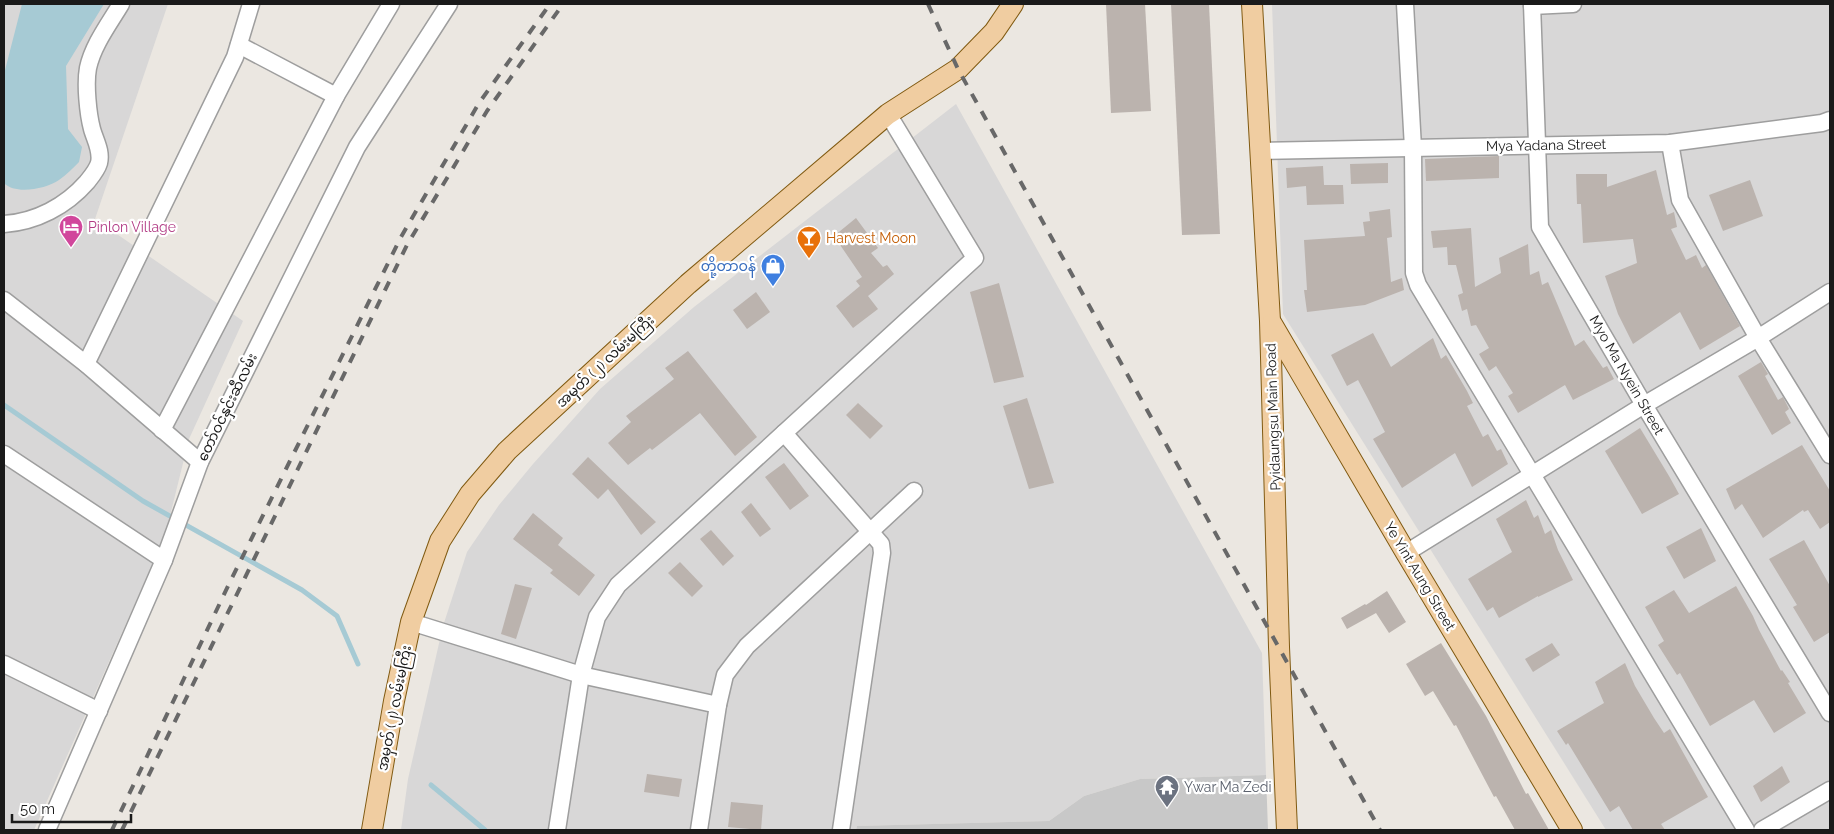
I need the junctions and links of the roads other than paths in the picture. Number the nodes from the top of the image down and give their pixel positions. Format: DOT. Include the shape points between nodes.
graph roads {
  1 [pos="121,4"];
  2 [pos="251,4"];
  3 [pos="391,4"];
  4 [pos="449,4"];
  5 [pos="1014,4"];
  6 [pos="1252,4"];
  7 [pos="1406,4"];
  8 [pos="1574,4"];
  9 [pos="1532,5"];
  10 [pos="239,45"];
  11 [pos="336,96"];
  12 [pos="888,114"];
  13 [pos="1830,120"];
  14 [pos="1670,143"];
  15 [pos="1538,146"];
  16 [pos="1413,148"];
  17 [pos="1260,150"];
  18 [pos="4,224"];
  19 [pos="1830,292"];
  20 [pos="4,300"];
  21 [pos="1270,321"];
  22 [pos="1758,338"];
  23 [pos="86,364"];
  24 [pos="1644,405"];
  25 [pos="162,430"];
  26 [pos="784,433"];
  27 [pos="4,454"];
  28 [pos="1830,455"];
  29 [pos="200,462"];
  30 [pos="1532,475"];
  31 [pos="914,491"];
  32 [pos="870,532"];
  33 [pos="1406,554"];
  34 [pos="164,560"];
  35 [pos="411,622"];
  36 [pos="4,664"];
  37 [pos="581,676"];
  38 [pos="718,705"];
  39 [pos="99,711"];
  40 [pos="1830,713"];
  41 [pos="1830,790"];
  42 [pos="47,830"];
  43 [pos="372,830"];
  44 [pos="557,830"];
  45 [pos="699,830"];
  46 [pos="841,830"];
  47 [pos="1287,830"];
  48 [pos="1572,830"];
  49 [pos="1746,830"];
  50 [pos="1762,830"];
  1 -- 18 [label="street" via="97,45 88,69 88,98 99,162 77,194 35,218"];
  2 -- 10 [label="street"];
  3 -- 11 [label="street"];
  4 -- 29 [label="street, တော်ဝင်နှင်းဆီလမ်း" via="356,147"];
  5 -- 12 [label="main road, အမှတ် (၂) လမ်းမကြီး" via="994,32 958,69"];
  6 -- 17 [label="main road, Pyidaungsu Main Road"];
  7 -- 16 [label="street"];
  8 -- 9 [label="street"];
  9 -- 15 [label="street, Myo Ma Nyein Street"];
  10 -- 11 [label="street"];
  10 -- 23 [label="street"];
  11 -- 25 [label="street"];
  12 -- 26 [label="street" via="975,258"];
  12 -- 35 [label="main road, အမှတ် (၂) လမ်းမကြီး" via="688,284 507,451 470,494 440,541"];
  13 -- 14 [label="street, Mya Yadana Street"];
  14 -- 15 [label="street, Mya Yadana Street"];
  14 -- 22 [label="street" via="1680,200"];
  15 -- 16 [label="street, Mya Yadana Street"];
  15 -- 24 [label="street, Myo Ma Nyein Street" via="1540,227"];
  16 -- 17 [label="street, Mya Yadana Street"];
  16 -- 30 [label="street" via="1414,273 1418,285"];
  17 -- 21 [label="main road, Pyidaungsu Main Road"];
  19 -- 22 [label="street"];
  20 -- 23 [label="street"];
  21 -- 33 [label="main road, Ye Yint Aung Street"];
  21 -- 47 [label="main road, Pyidaungsu Main Road"];
  22 -- 24 [label="street"];
  22 -- 28 [label="street"];
  23 -- 25 [label="street"];
  24 -- 30 [label="street"];
  24 -- 40 [label="street, Myo Ma Nyein Street"];
  25 -- 29 [label="street"];
  26 -- 32 [label="street"];
  26 -- 37 [label="street" via="618,585 597,617"];
  27 -- 34 [label="street"];
  29 -- 34 [label="street, တော်ဝင်နှင်းဆီလမ်း"];
  30 -- 33 [label="street"];
  30 -- 49 [label="street"];
  31 -- 32 [label="street"];
  32 -- 38 [label="street" via="747,646 725,675"];
  32 -- 46 [label="street" via="881,544 882,553"];
  33 -- 48 [label="main road, Ye Yint Aung Street"];
  34 -- 39 [label="street, တော်ဝင်နှင်းဆီလမ်း"];
  35 -- 37 [label="street"];
  35 -- 43 [label="main road, အမှတ် (၂) လမ်းမကြီး"];
  36 -- 39 [label="street"];
  37 -- 38 [label="street"];
  37 -- 44 [label="street"];
  38 -- 45 [label="street"];
  39 -- 42 [label="street, တော်ဝင်နှင်းဆီလမ်း"];
  41 -- 50 [label="street"];
}
